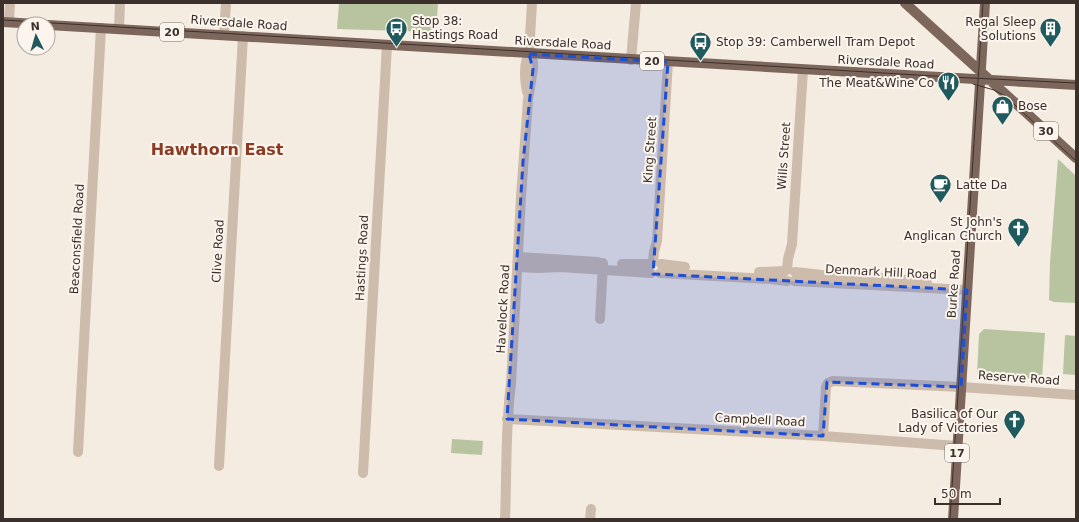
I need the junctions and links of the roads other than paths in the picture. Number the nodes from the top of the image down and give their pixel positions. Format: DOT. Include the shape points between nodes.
graph roads {
  1 [pos="10,3"];
  2 [pos="120,3"];
  3 [pos="226,3"];
  4 [pos="532,3"];
  5 [pos="636,3"];
  6 [pos="905,3"];
  7 [pos="985,3"];
  8 [pos="6,22"];
  9 [pos="16,23"];
  10 [pos="56,25"];
  11 [pos="101,28"];
  12 [pos="119,29"];
  13 [pos="224,35"];
  14 [pos="243,36"];
  15 [pos="387,45"];
  16 [pos="529,54"];
  17 [pos="631,60"];
  18 [pos="668,62"];
  19 [pos="803,70"];
  20 [pos="981,76"];
  21 [pos="992,81"];
  22 [pos="1076,85"];
  23 [pos="1076,158"];
  24 [pos="518,262"];
  25 [pos="603,266"];
  26 [pos="656,266"];
  27 [pos="790,274"];
  28 [pos="967,287"];
  29 [pos="600,319"];
  30 [pos="961,387"];
  31 [pos="1076,395"];
  32 [pos="508,419"];
  33 [pos="824,436"];
  34 [pos="957,446"];
  35 [pos="78,452"];
  36 [pos="219,466"];
  37 [pos="364,473"];
  38 [pos="505,519"];
  39 [pos="953,519"];
  1 -- 8 [label="street"];
  2 -- 12 [label="street"];
  3 -- 13 [label="street"];
  4 -- 16 [label="street, Havelock Road"];
  5 -- 17 [label="street"];
  6 -- 20 [label="main road"];
  7 -- 20 [label="main road, Burke Road / 17"];
  8 -- 9 [label="main road"];
  10 -- 11 [label="main road, Riversdale Road / 20"];
  11 -- 12 [label="main road, Riversdale Road / 20"];
  11 -- 35 [label="street, Beaconsfield Road"];
  12 -- 13 [label="main road, Riversdale Road / 20"];
  13 -- 14 [label="main road, Riversdale Road / 20"];
  14 -- 15 [label="main road, Riversdale Road / 20"];
  14 -- 36 [label="street, Clive Road"];
  15 -- 16 [label="main road, Riversdale Road / 20"];
  15 -- 37 [label="street, Hastings Road"];
  16 -- 17 [label="main road, Riversdale Road / 20"];
  16 -- 24 [label="street, Havelock Road" via="526,61 528,100"];
  17 -- 18 [label="main road, Riversdale Road / 20"];
  18 -- 19 [label="main road, Riversdale Road / 20"];
  18 -- 26 [label="street, King Street" via="658,241 654,252"];
  19 -- 20 [label="main road, Riversdale Road / 20"];
  19 -- 27 [label="street, Wills Street" via="792,244 788,259"];
  20 -- 21 [label="main road, Riversdale Road / 20"];
  20 -- 28 [label="main road, Burke Road / 17"];
  21 -- 22 [label="main road, Riversdale Road / 20"];
  21 -- 23 [label="main road, 30"];
  24 -- 25 [label="street, Denmark Hill Road"];
  24 -- 32 [label="street, Havelock Road"];
  25 -- 26 [label="street, Denmark Hill Road"];
  25 -- 29 [label="street"];
  26 -- 27 [label="street, Denmark Hill Road" via="762,278"];
  27 -- 28 [label="street, Denmark Hill Road"];
  28 -- 30 [label="main road, Burke Road / 17"];
  30 -- 31 [label="street, Reserve Road"];
  30 -- 33 [label="street" via="830,382 826,387"];
  30 -- 34 [label="main road, Burke Road / 17"];
  32 -- 33 [label="street, Campbell Road"];
  32 -- 38 [label="street, Havelock Road"];
  33 -- 34 [label="street, Campbell Road"];
  34 -- 39 [label="main road, Burke Road / 17"];
}
